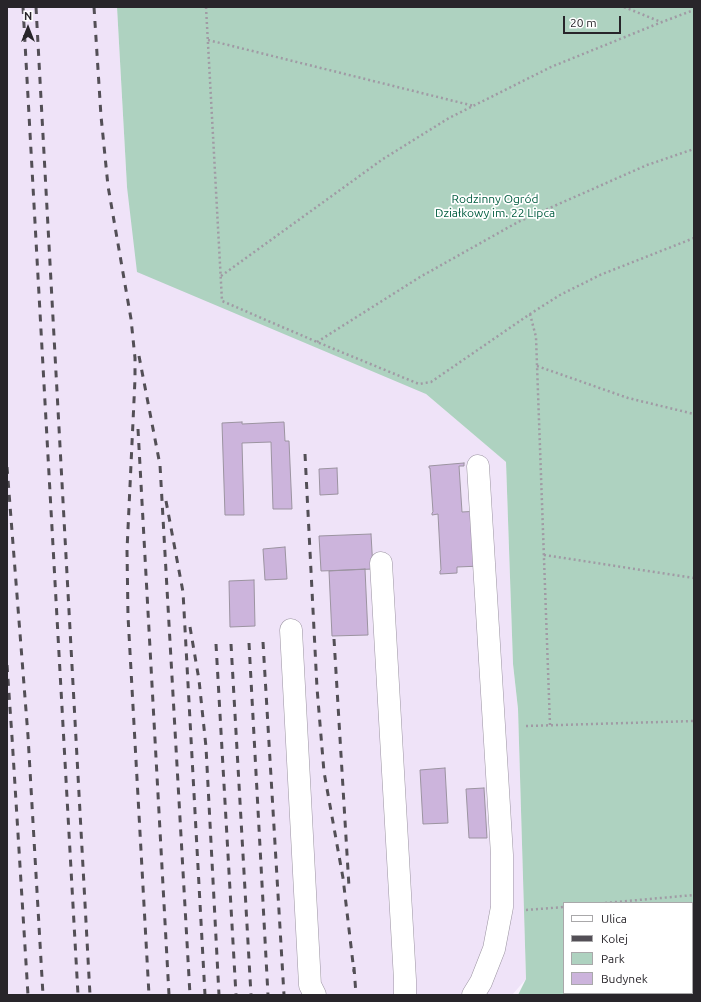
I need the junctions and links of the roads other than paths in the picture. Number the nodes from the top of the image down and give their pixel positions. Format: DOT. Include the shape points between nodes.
graph roads {
  1 [pos="478,466"];
  2 [pos="381,564"];
  3 [pos="291,630"];
  4 [pos="315,995"];
  5 [pos="405,995"];
  6 [pos="473,995"];
  1 -- 6 [label="lane" via="502,855 502,907 494,949"];
  2 -- 5 [label="lane"];
  3 -- 4 [label="lane" via="310,985"];
}
